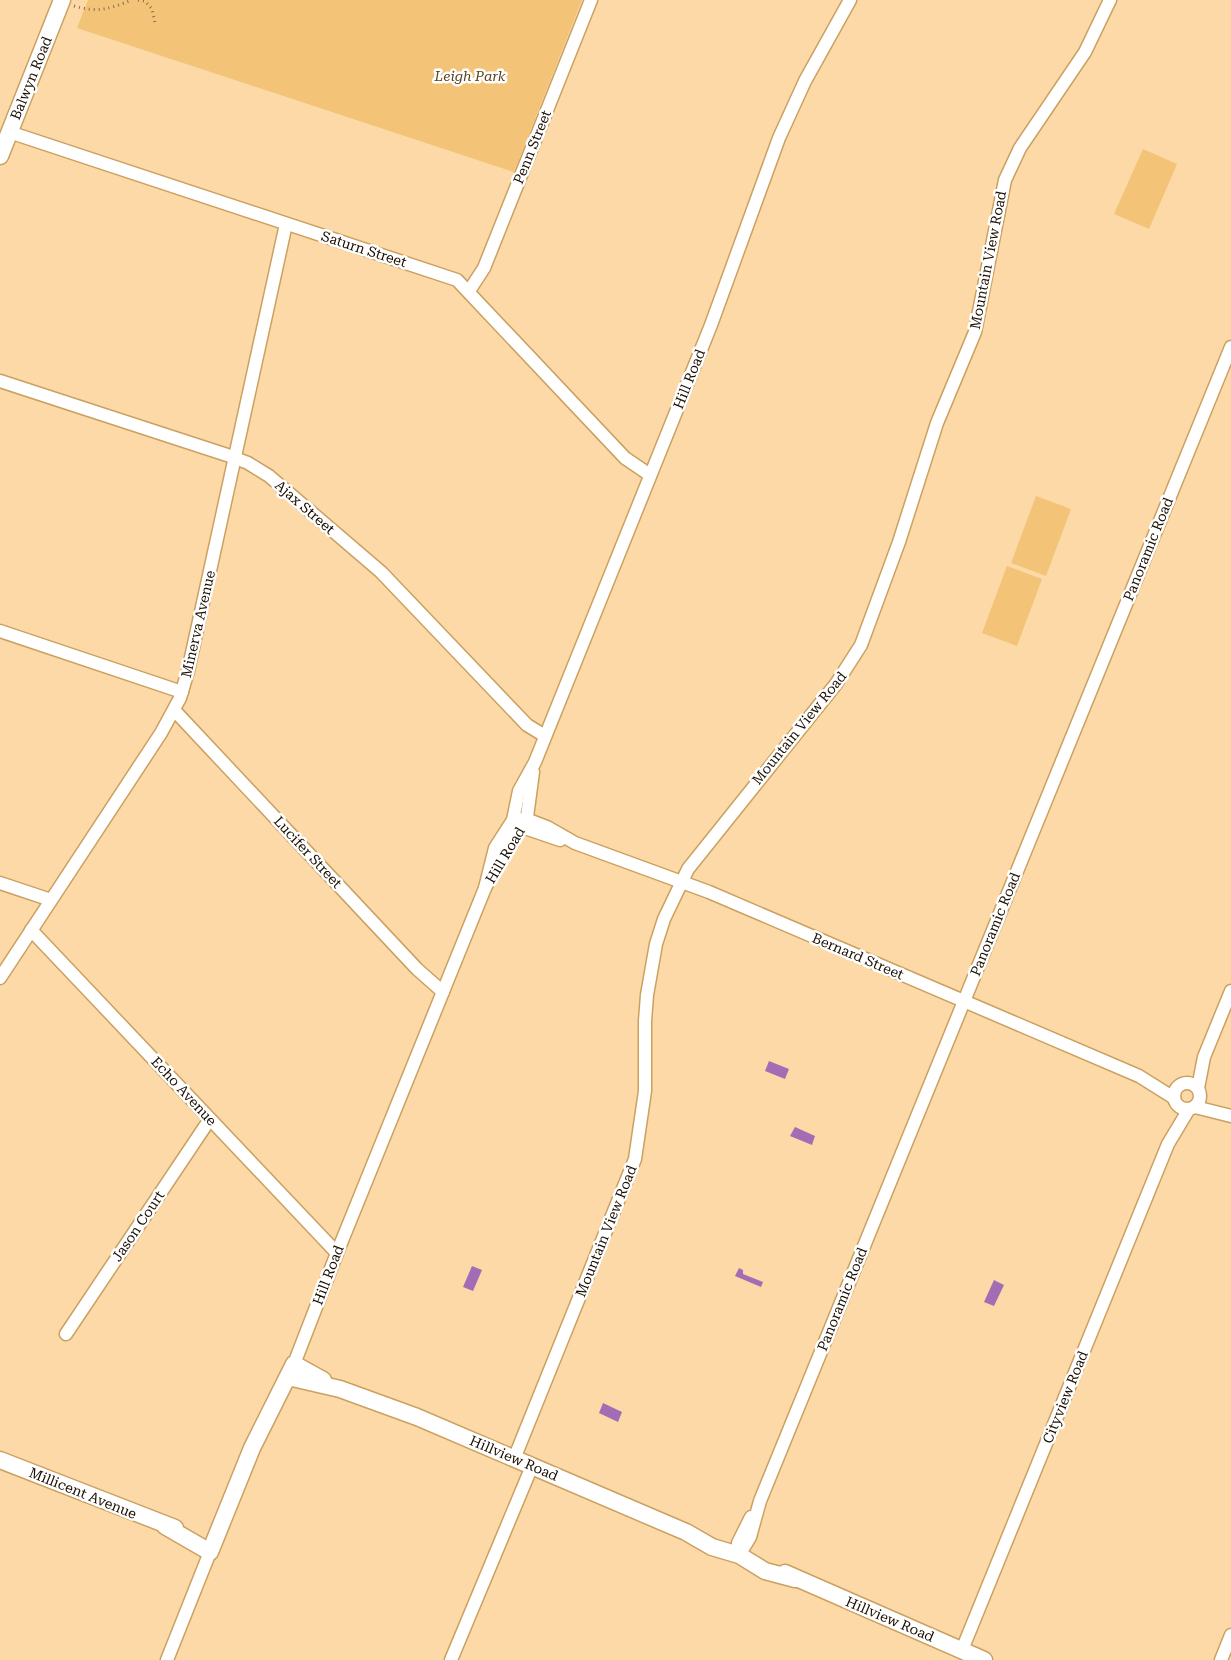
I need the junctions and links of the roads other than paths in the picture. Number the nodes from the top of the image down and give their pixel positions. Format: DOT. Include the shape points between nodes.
graph roads {
  1 [pos="591,0"];
  2 [pos="850,0"];
  3 [pos="1110,0"];
  4 [pos="62,1"];
  5 [pos="9,132"];
  6 [pos="0,156"];
  7 [pos="286,224"];
  8 [pos="469,291"];
  9 [pos="1231,347"];
  10 [pos="0,381"];
  11 [pos="235,458"];
  12 [pos="650,475"];
  13 [pos="0,631"];
  14 [pos="182,692"];
  15 [pos="174,710"];
  16 [pos="546,736"];
  17 [pos="520,822"];
  18 [pos="682,882"];
  19 [pos="0,883"];
  20 [pos="52,900"];
  21 [pos="31,930"];
  22 [pos="0,978"];
  23 [pos="1231,991"];
  24 [pos="443,992"];
  25 [pos="964,1001"];
  26 [pos="1187,1096"];
  27 [pos="1231,1115"];
  28 [pos="210,1119"];
  29 [pos="337,1253"];
  30 [pos="66,1334"];
  31 [pos="291,1371"];
  32 [pos="514,1459"];
  33 [pos="0,1460"];
  34 [pos="532,1466"];
  35 [pos="213,1545"];
  36 [pos="741,1548"];
  37 [pos="1231,1635"];
  38 [pos="962,1650"];
  39 [pos="167,1660"];
  40 [pos="451,1660"];
  41 [pos="984,1660"];
  42 [pos="1221,1660"];
  1 -- 8 [label="street, Penn Street" via="484,268"];
  2 -- 12 [label="street, Hill Road" via="778,138 714,316"];
  3 -- 18 [label="street, Mountain View Road" via="1085,52 1020,148 1008,173 1000,199 975,332 937,423 899,542 861,645 836,684 698,855"];
  4 -- 5 [label="street, Balwyn Road"];
  5 -- 6 [label="street, Balwyn Road"];
  5 -- 7 [label="street, Saturn Street"];
  7 -- 8 [label="street, Saturn Street" via="447,276"];
  7 -- 11 [label="street, Minerva Avenue"];
  8 -- 12 [label="street, Saturn Street" via="625,458"];
  9 -- 25 [label="street, Panoramic Road"];
  10 -- 11 [label="street, Ajax Street"];
  11 -- 14 [label="street, Minerva Avenue"];
  11 -- 16 [label="street, Ajax Street" via="269,476 381,572 527,725"];
  12 -- 16 [label="street, Hill Road"];
  13 -- 14 [label="street"];
  14 -- 15 [label="street, Minerva Avenue"];
  15 -- 20 [label="street, Minerva Avenue" via="152,749"];
  15 -- 24 [label="street, Lucifer Street" via="417,969"];
  16 -- 17 [label="street, Hill Road" via="519,791"];
  17 -- 18 [label="street, Bernard Street" via="552,838 575,843"];
  17 -- 24 [label="street, Hill Road" via="495,848 485,888"];
  18 -- 25 [label="street, Bernard Street"];
  18 -- 32 [label="street, Mountain View Road" via="660,932 649,986 645,1021 645,1091 635,1159"];
  19 -- 20 [label="street"];
  20 -- 21 [label="street, Minerva Avenue"];
  21 -- 22 [label="street, Minerva Avenue"];
  21 -- 28 [label="street, Echo Avenue"];
  23 -- 26 [label="street, Cityview Road"];
  24 -- 29 [label="street, Hill Road"];
  25 -- 26 [label="street, Bernard Street"];
  25 -- 36 [label="street, Panoramic Road"];
  26 -- 27 [label="street, Bernard Street"];
  26 -- 38 [label="street, Cityview Road"];
  28 -- 29 [label="street, Echo Avenue"];
  28 -- 30 [label="street, Jason Court"];
  29 -- 31 [label="street, Hill Road"];
  31 -- 32 [label="street, Hillview Road" via="417,1417"];
  31 -- 35 [label="street, Hill Road" via="252,1448"];
  32 -- 34 [label="street, Hillview Road"];
  33 -- 35 [label="street, Millicent Avenue"];
  34 -- 36 [label="street, Hillview Road" via="686,1532 712,1547"];
  34 -- 40 [label="street"];
  35 -- 39 [label="street, Hill Road"];
  36 -- 38 [label="street, Hillview Road" via="765,1571 795,1579"];
  37 -- 42 [label="street"];
  38 -- 41 [label="street, Hillview Road"];
}
